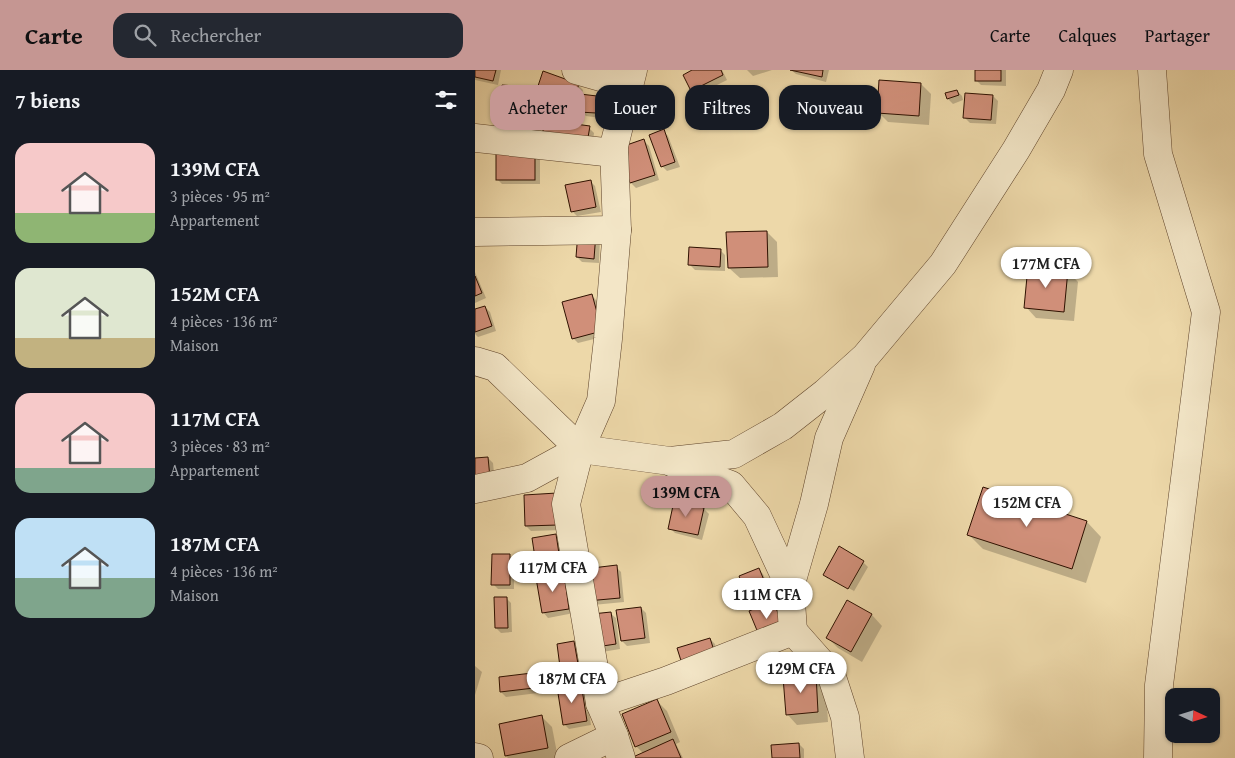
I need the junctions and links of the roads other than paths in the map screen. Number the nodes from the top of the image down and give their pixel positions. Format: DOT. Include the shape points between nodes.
graph roads {
  1 [pos="576,70"];
  2 [pos="1059,70"];
  3 [pos="1152,70"];
  4 [pos="631,78"];
  5 [pos="475,138"];
  6 [pos="614,152"];
  7 [pos="617,230"];
  8 [pos="475,232"];
  9 [pos="865,357"];
  10 [pos="475,361"];
  11 [pos="579,449"];
  12 [pos="670,461"];
  13 [pos="475,488"];
  14 [pos="790,588"];
  15 [pos="793,631"];
  16 [pos="600,703"];
  17 [pos="618,747"];
  18 [pos="569,758"];
  19 [pos="850,758"];
  20 [pos="1158,758"];
  1 -- 4 [label="street"];
  2 -- 9 [label="street" via="1016,150 943,264"];
  3 -- 20 [label="street" via="1157,154 1205,312 1159,685"];
  4 -- 6 [label="street"];
  5 -- 6 [label="street"];
  6 -- 7 [label="street"];
  7 -- 8 [label="street"];
  7 -- 11 [label="street" via="601,401"];
  9 -- 12 [label="street" via="783,426 734,454"];
  9 -- 14 [label="street" via="829,438"];
  10 -- 11 [label="street" via="495,367"];
  11 -- 12 [label="street"];
  11 -- 13 [label="street" via="527,478"];
  11 -- 16 [label="street" via="566,504"];
  12 -- 14 [label="street" via="731,485 757,516"];
  14 -- 15 [label="street"];
  15 -- 16 [label="street"];
  15 -- 19 [label="street" via="831,674 845,718"];
  16 -- 17 [label="street"];
  17 -- 18 [label="street"];
}
